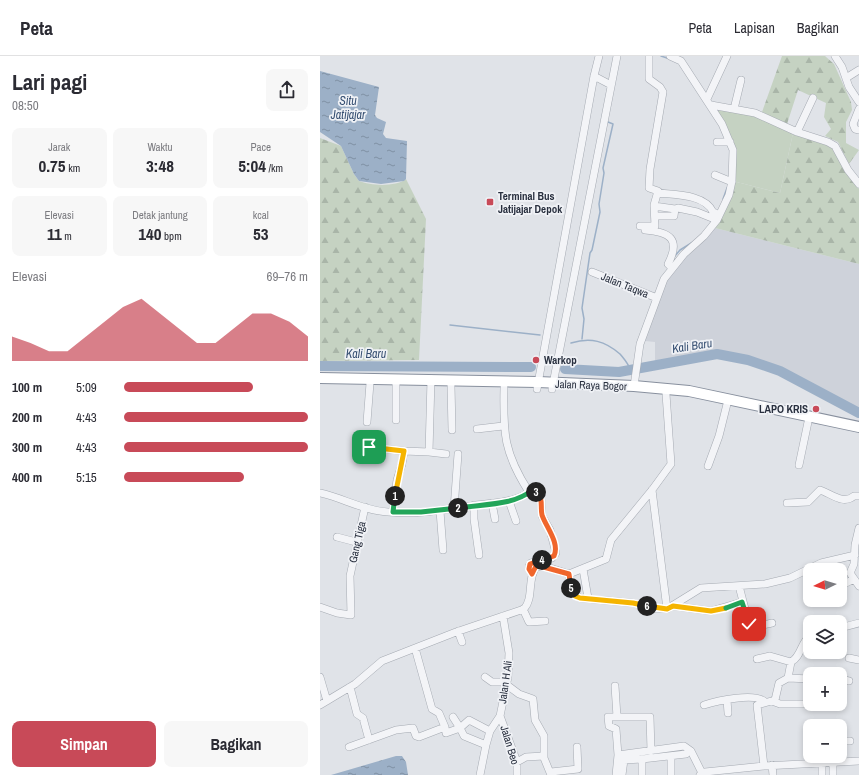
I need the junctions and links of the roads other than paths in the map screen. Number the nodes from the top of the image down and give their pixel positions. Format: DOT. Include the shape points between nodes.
graph roads {
  1 [pos="599,56"];
  2 [pos="616,56"];
  3 [pos="650,56"];
  4 [pos="670,56"];
  5 [pos="727,56"];
  6 [pos="837,57"];
  7 [pos="683,59"];
  8 [pos="859,70"];
  9 [pos="594,76"];
  10 [pos="846,78"];
  11 [pos="741,80"];
  12 [pos="611,85"];
  13 [pos="813,98"];
  14 [pos="858,100"];
  15 [pos="709,102"];
  16 [pos="734,109"];
  17 [pos="859,109"];
  18 [pos="859,130"];
  19 [pos="797,132"];
  20 [pos="717,142"];
  21 [pos="728,142"];
  22 [pos="715,175"];
  23 [pos="731,181"];
  24 [pos="859,184"];
  25 [pos="658,193"];
  26 [pos="654,206"];
  27 [pos="676,209"];
  28 [pos="655,216"];
  29 [pos="717,217"];
  30 [pos="670,266"];
  31 [pos="592,272"];
  32 [pos="655,297"];
  33 [pos="320,378"];
  34 [pos="431,382"];
  35 [pos="635,382"];
  36 [pos="320,383"];
  37 [pos="370,384"];
  38 [pos="396,384"];
  39 [pos="451,386"];
  40 [pos="538,386"];
  41 [pos="553,386"];
  42 [pos="504,388"];
  43 [pos="666,394"];
  44 [pos="727,404"];
  45 [pos="396,420"];
  46 [pos="367,422"];
  47 [pos="808,422"];
  48 [pos="503,426"];
  49 [pos="859,427"];
  50 [pos="476,429"];
  51 [pos="452,430"];
  52 [pos="859,432"];
  53 [pos="369,447"];
  54 [pos="404,451"];
  55 [pos="428,452"];
  56 [pos="446,454"];
  57 [pos="458,454"];
  58 [pos="799,465"];
  59 [pos="708,466"];
  60 [pos="652,490"];
  61 [pos="530,491"];
  62 [pos="320,493"];
  63 [pos="859,496"];
  64 [pos="509,501"];
  65 [pos="492,503"];
  66 [pos="787,503"];
  67 [pos="474,505"];
  68 [pos="365,507"];
  69 [pos="454,509"];
  70 [pos="440,511"];
  71 [pos="393,512"];
  72 [pos="495,519"];
  73 [pos="516,521"];
  74 [pos="859,528"];
  75 [pos="337,537"];
  76 [pos="356,542"];
  77 [pos="443,550"];
  78 [pos="479,555"];
  79 [pos="854,555"];
  80 [pos="583,569"];
  81 [pos="532,574"];
  82 [pos="569,574"];
  83 [pos="854,579"];
  84 [pos="847,582"];
  85 [pos="739,586"];
  86 [pos="859,586"];
  87 [pos="588,598"];
  88 [pos="742,602"];
  89 [pos="320,607"];
  90 [pos="670,607"];
  91 [pos="523,609"];
  92 [pos="502,616"];
  93 [pos="545,621"];
  94 [pos="772,623"];
  95 [pos="859,623"];
  96 [pos="847,626"];
  97 [pos="458,631"];
  98 [pos="462,642"];
  99 [pos="803,644"];
  100 [pos="415,648"];
  101 [pos="757,658"];
  102 [pos="848,658"];
  103 [pos="859,660"];
  104 [pos="791,662"];
  105 [pos="320,677"];
  106 [pos="485,677"];
  107 [pos="788,678"];
  108 [pos="803,679"];
  109 [pos="507,684"];
  110 [pos="615,686"];
  111 [pos="350,687"];
  112 [pos="321,689"];
  113 [pos="727,700"];
  114 [pos="769,702"];
  115 [pos="323,703"];
  116 [pos="803,704"];
  117 [pos="704,705"];
  118 [pos="728,713"];
  119 [pos="500,716"];
  120 [pos="453,717"];
  121 [pos="617,717"];
  122 [pos="445,727"];
  123 [pos="460,728"];
  124 [pos="490,731"];
  125 [pos="369,740"];
  126 [pos="486,745"];
  127 [pos="577,746"];
  128 [pos="349,747"];
  129 [pos="651,751"];
  130 [pos="686,754"];
  131 [pos="618,755"];
  132 [pos="544,756"];
  133 [pos="671,756"];
  134 [pos="642,760"];
  135 [pos="847,761"];
  136 [pos="859,761"];
  137 [pos="517,762"];
  138 [pos="805,763"];
  139 [pos="822,763"];
  140 [pos="833,763"];
  141 [pos="772,765"];
  142 [pos="764,766"];
  143 [pos="736,772"];
  144 [pos="551,773"];
  145 [pos="701,774"];
  146 [pos="480,775"];
  147 [pos="517,775"];
  148 [pos="616,775"];
  149 [pos="622,775"];
  150 [pos="642,775"];
  151 [pos="671,775"];
  152 [pos="773,775"];
  153 [pos="822,775"];
  154 [pos="833,775"];
  1 -- 9 [label="street"];
  2 -- 12 [label="street"];
  3 -- 25 [label="street" via="649,80 663,92 650,169 650,188"];
  4 -- 7 [label="street"];
  5 -- 15 [label="street"];
  6 -- 10 [label="street"];
  7 -- 15 [label="street"];
  8 -- 10 [label="street"];
  9 -- 12 [label="street"];
  9 -- 40 [label="street"];
  10 -- 14 [label="street"];
  11 -- 16 [label="street"];
  12 -- 41 [label="street"];
  13 -- 19 [label="street"];
  15 -- 16 [label="street"];
  15 -- 21 [label="street" via="722,124"];
  16 -- 19 [label="street" via="755,113"];
  17 -- 18 [label="street" via="853,124 855,129"];
  19 -- 24 [label="street" via="835,146"];
  20 -- 21 [label="street"];
  21 -- 23 [label="street" via="733,150"];
  22 -- 23 [label="street"];
  23 -- 29 [label="street" via="729,195"];
  25 -- 26 [label="street"];
  25 -- 29 [label="street" via="704,202"];
  26 -- 27 [label="street"];
  26 -- 28 [label="street"];
  27 -- 28 [label="street" via="673,217"];
  27 -- 29 [label="street"];
  28 -- 30 [label="street" via="654,226 640,228 662,232 673,240 675,248"];
  29 -- 30 [label="street" via="704,236"];
  30 -- 32 [label="street"];
  31 -- 32 [label="street, Jalan Taqwa"];
  32 -- 35 [label="street" via="640,344"];
  33 -- 34 [label="highway, Jalan Raya Bogor"];
  34 -- 38 [label="highway, Jalan Raya Bogor"];
  34 -- 39 [label="highway, Jalan Raya Bogor"];
  34 -- 40 [label="highway, Jalan Raya Bogor"];
  34 -- 55 [label="street"];
  35 -- 41 [label="highway, Jalan Raya Bogor"];
  35 -- 49 [label="highway, Jalan Raya Bogor"];
  36 -- 37 [label="highway, Jalan Raya Bogor"];
  37 -- 38 [label="highway, Jalan Raya Bogor"];
  37 -- 46 [label="street"];
  38 -- 45 [label="street"];
  39 -- 42 [label="highway, Jalan Raya Bogor"];
  39 -- 51 [label="street"];
  40 -- 41 [label="highway, Jalan Raya Bogor"];
  40 -- 42 [label="highway, Jalan Raya Bogor"];
  41 -- 43 [label="highway, Jalan Raya Bogor"];
  42 -- 48 [label="street"];
  43 -- 44 [label="highway, Jalan Raya Bogor"];
  43 -- 60 [label="street" via="672,458 669,468"];
  44 -- 47 [label="highway, Jalan Raya Bogor"];
  44 -- 59 [label="street"];
  47 -- 52 [label="highway, Jalan Raya Bogor"];
  47 -- 58 [label="street"];
  48 -- 50 [label="street"];
  48 -- 61 [label="street" via="511,460"];
  53 -- 54 [label="street"];
  54 -- 55 [label="street"];
  54 -- 71 [label="street"];
  55 -- 56 [label="street"];
  57 -- 69 [label="street"];
  60 -- 80 [label="street" via="611,540 606,559"];
  60 -- 90 [label="street"];
  61 -- 64 [label="street"];
  61 -- 81 [label="street" via="538,493 541,498 542,516 550,530 556,554 552,558 531,563 529,566"];
  62 -- 68 [label="street"];
  63 -- 66 [label="street" via="845,500 820,490 808,502"];
  64 -- 65 [label="street"];
  64 -- 73 [label="street"];
  65 -- 67 [label="street"];
  65 -- 72 [label="street"];
  67 -- 69 [label="street"];
  67 -- 78 [label="street"];
  68 -- 71 [label="street"];
  68 -- 76 [label="street, Gang Tiga"];
  69 -- 70 [label="street"];
  70 -- 71 [label="street"];
  70 -- 77 [label="street"];
  74 -- 79 [label="street"];
  75 -- 76 [label="street"];
  76 -- 89 [label="street, Gang Tiga" via="350,576 351,615"];
  79 -- 83 [label="street" via="850,573"];
  79 -- 85 [label="street" via="821,563 780,581"];
  80 -- 82 [label="street"];
  80 -- 87 [label="street"];
  81 -- 82 [label="street" via="536,566 540,566"];
  81 -- 91 [label="street" via="527,605"];
  82 -- 87 [label="street" via="575,596"];
  83 -- 84 [label="street"];
  83 -- 86 [label="street"];
  85 -- 88 [label="street"];
  85 -- 90 [label="street" via="701,588"];
  87 -- 90 [label="street" via="633,603 655,609"];
  88 -- 90 [label="street" via="711,611"];
  88 -- 94 [label="street" via="750,628"];
  91 -- 92 [label="street"];
  91 -- 93 [label="street" via="528,621"];
  92 -- 97 [label="street"];
  92 -- 109 [label="street, Jalan H Ali" via="509,653"];
  95 -- 96 [label="street"];
  97 -- 98 [label="street"];
  97 -- 100 [label="street"];
  99 -- 104 [label="street" via="798,657"];
  100 -- 111 [label="street" via="378,664"];
  100 -- 122 [label="street" via="432,709 439,713"];
  101 -- 104 [label="street" via="770,656"];
  102 -- 103 [label="street"];
  104 -- 107 [label="street"];
  105 -- 112 [label="street"];
  106 -- 109 [label="street" via="492,682"];
  107 -- 108 [label="street"];
  107 -- 114 [label="street" via="779,683 775,700"];
  109 -- 119 [label="street, Jalan H Ali"];
  109 -- 132 [label="street" via="519,694 533,699 535,720 544,736"];
  110 -- 121 [label="street"];
  111 -- 115 [label="street"];
  111 -- 125 [label="street" via="357,714 363,718"];
  112 -- 115 [label="street"];
  113 -- 114 [label="street" via="752,697"];
  113 -- 117 [label="street"];
  113 -- 118 [label="street"];
  114 -- 116 [label="street"];
  114 -- 142 [label="street" via="757,705"];
  119 -- 124 [label="street, Jalan H Ali"];
  119 -- 137 [label="street, Jalan Beo"];
  120 -- 123 [label="street"];
  121 -- 129 [label="street" via="650,717"];
  121 -- 131 [label="street" via="608,718 609,726 616,729"];
  122 -- 123 [label="street" via="446,732"];
  122 -- 125 [label="street" via="419,737 413,728 396,730"];
  123 -- 124 [label="street" via="469,720"];
  123 -- 126 [label="street" via="464,736"];
  124 -- 126 [label="street, Jalan H Ali"];
  125 -- 128 [label="street"];
  126 -- 146 [label="street, Jalan H Ali"];
  127 -- 144 [label="street" via="578,769"];
  129 -- 131 [label="street"];
  129 -- 145 [label="street" via="686,746 691,751"];
  130 -- 133 [label="street"];
  131 -- 148 [label="street"];
  132 -- 137 [label="street" via="526,757"];
  132 -- 144 [label="street"];
  133 -- 134 [label="street"];
  133 -- 151 [label="street"];
  134 -- 149 [label="street" via="624,760"];
  134 -- 150 [label="street"];
  135 -- 136 [label="street"];
  137 -- 147 [label="street, Jalan Beo"];
  138 -- 141 [label="street"];
  139 -- 153 [label="street"];
  140 -- 154 [label="street"];
  141 -- 142 [label="street"];
  141 -- 152 [label="street"];
  142 -- 143 [label="street"];
  143 -- 145 [label="street"];
}
